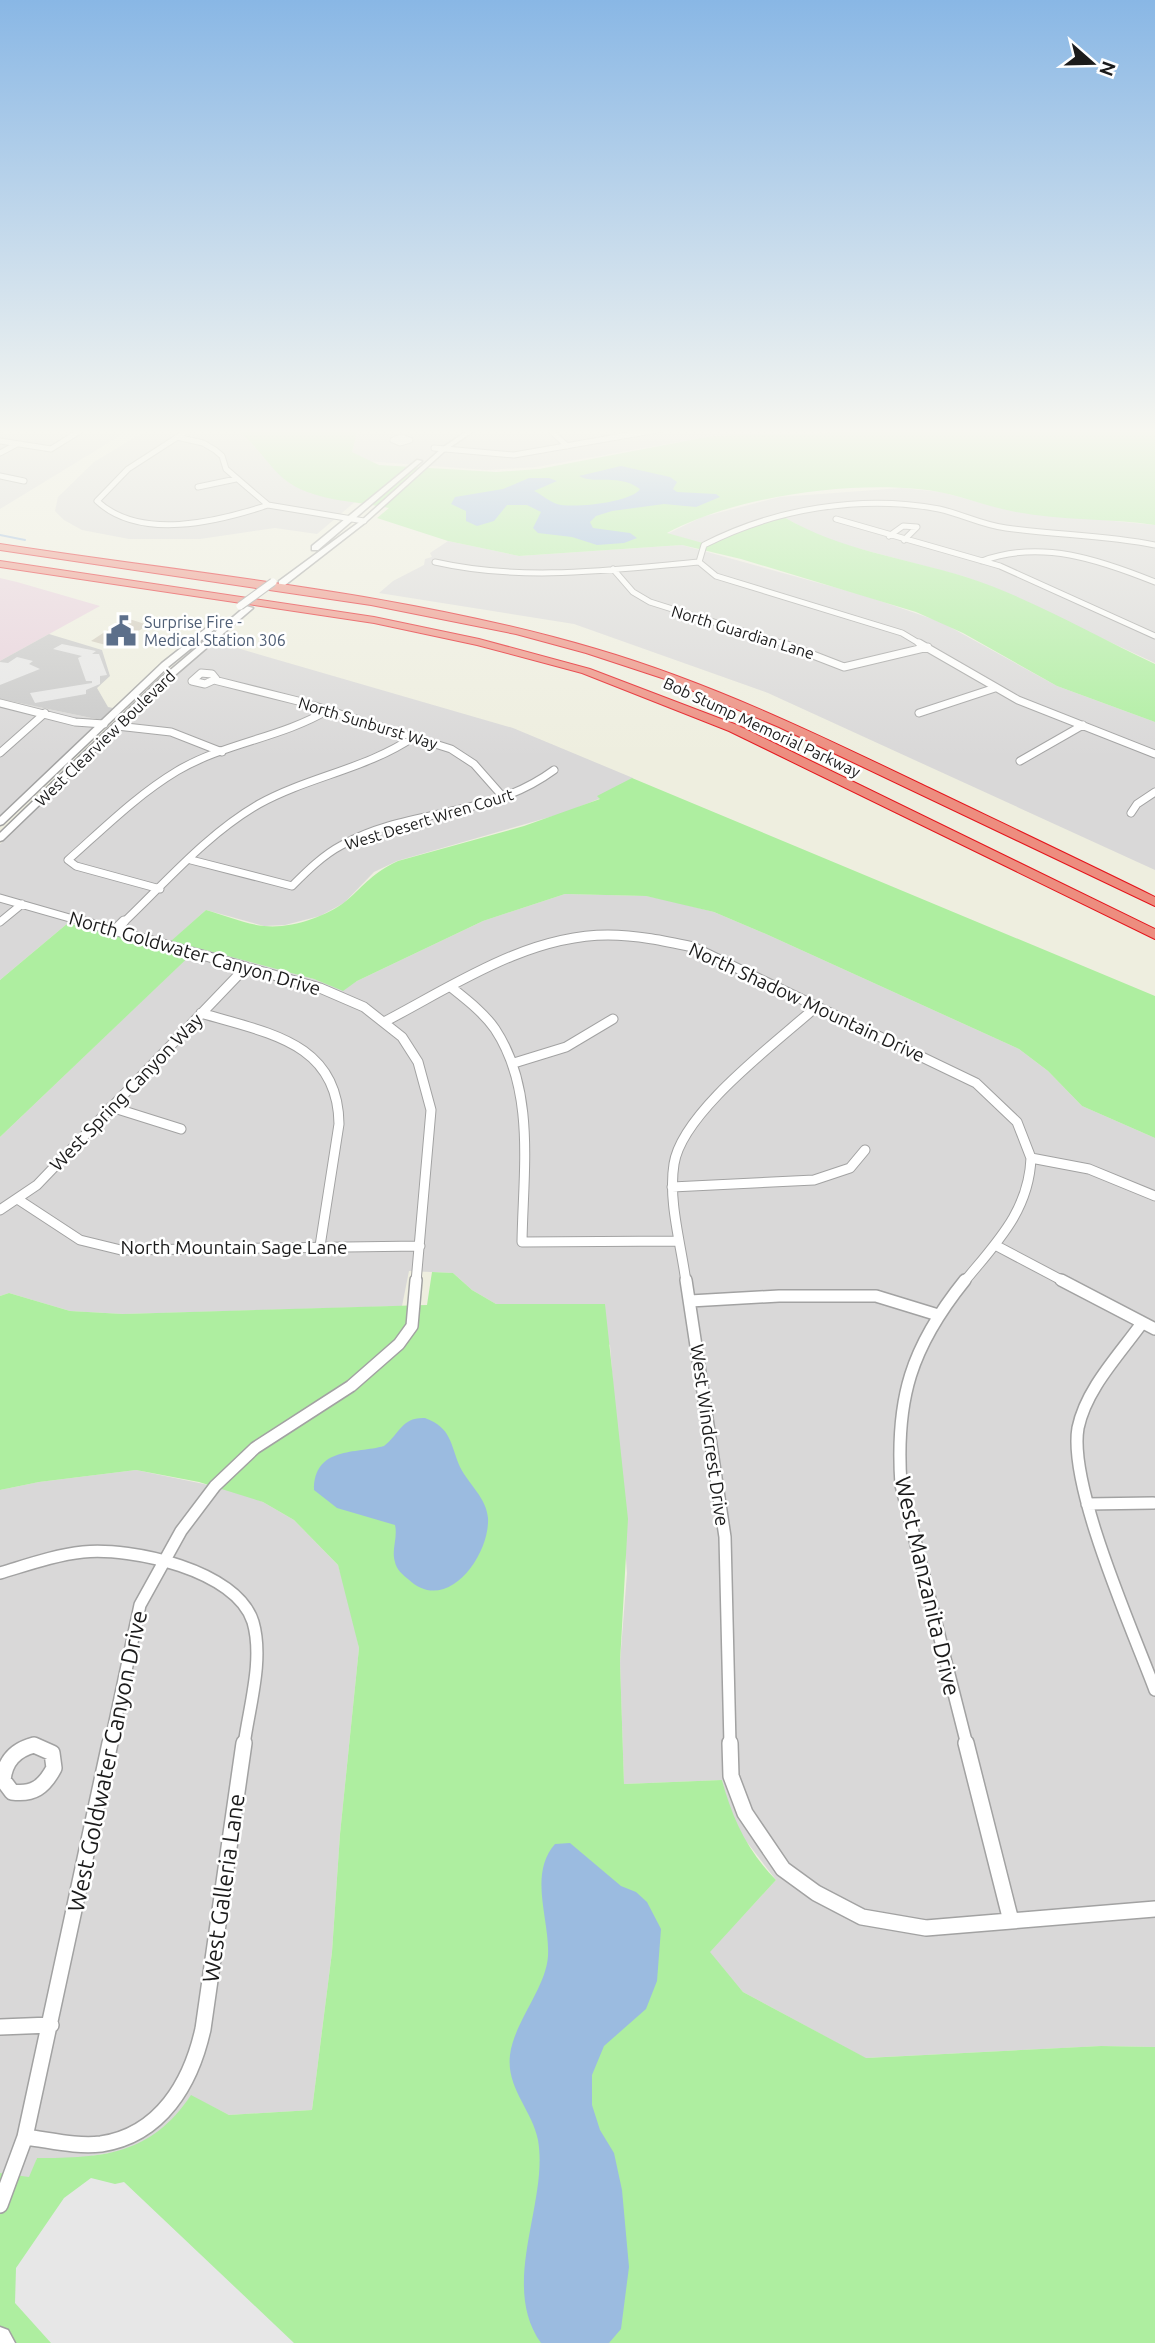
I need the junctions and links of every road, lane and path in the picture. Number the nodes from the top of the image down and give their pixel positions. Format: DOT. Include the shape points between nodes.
graph roads {
  1 [pos="328,538"];
  2 [pos="339,538"];
  3 [pos="715,538"];
  4 [pos="898,538"];
  5 [pos="1095,538"];
  6 [pos="904,540"];
  7 [pos="1155,545"];
  8 [pos="0,547"];
  9 [pos="982,561"];
  10 [pos="435,562"];
  11 [pos="699,562"];
  12 [pos="0,564"];
  13 [pos="613,569"];
  14 [pos="277,582"];
  15 [pos="1155,582"];
  16 [pos="245,607"];
  17 [pos="1155,636"];
  18 [pos="928,647"];
  19 [pos="214,680"];
  20 [pos="995,688"];
  21 [pos="0,702"];
  22 [pos="328,710"];
  23 [pos="45,713"];
  24 [pos="919,713"];
  25 [pos="104,724"];
  26 [pos="1083,725"];
  27 [pos="117,726"];
  28 [pos="415,736"];
  29 [pos="222,752"];
  30 [pos="0,753"];
  31 [pos="1155,754"];
  32 [pos="1020,761"];
  33 [pos="554,770"];
  34 [pos="1155,792"];
  35 [pos="504,798"];
  36 [pos="1131,813"];
  37 [pos="0,822"];
  38 [pos="0,838"];
  39 [pos="191,860"];
  40 [pos="160,889"];
  41 [pos="0,898"];
  42 [pos="1155,902"];
  43 [pos="22,904"];
  44 [pos="0,922"];
  45 [pos="114,930"];
  46 [pos="1155,935"];
  47 [pos="246,967"];
  48 [pos="453,988"];
  49 [pos="817,1006"];
  50 [pos="201,1013"];
  51 [pos="613,1019"];
  52 [pos="384,1023"];
  53 [pos="514,1063"];
  54 [pos="111,1107"];
  55 [pos="181,1129"];
  56 [pos="865,1150"];
  57 [pos="1031,1158"];
  58 [pos="672,1187"];
  59 [pos="1155,1196"];
  60 [pos="19,1200"];
  61 [pos="0,1210"];
  62 [pos="678,1241"];
  63 [pos="995,1245"];
  64 [pos="320,1246"];
  65 [pos="419,1247"];
  66 [pos="690,1301"];
  67 [pos="938,1315"];
  68 [pos="1142,1323"];
  69 [pos="1155,1329"];
  70 [pos="1153,1503"];
  71 [pos="1087,1504"];
  72 [pos="161,1560"];
  73 [pos="0,1573"];
  74 [pos="1155,1690"];
  75 [pos="1155,1909"];
  76 [pos="1011,1921"];
  77 [pos="51,2025"];
  78 [pos="0,2026"];
  79 [pos="25,2137"];
  80 [pos="0,2204"];
  81 [pos="0,2338"];
  82 [pos="4,2343"];
  1 -- 14 [label="street, West Clearview Boulevard"];
  2 -- 14 [label="street, West Clearview Boulevard"];
  3 -- 11 [label="street" via="704,545"];
  4 -- 6 [label="street"];
  5 -- 7 [label="street"];
  6 -- 9 [label="street"];
  8 -- 42 [label="highway, Bob Stump Memorial Parkway" via="401,607 590,651 762,714"];
  9 -- 15 [label="street" via="1006,552 1094,559"];
  9 -- 17 [label="street" via="1045,584"];
  10 -- 13 [label="street" via="490,574"];
  11 -- 13 [label="street"];
  11 -- 18 [label="street" via="716,576 868,621"];
  12 -- 46 [label="highway, Bob Stump Memorial Parkway" via="385,622 586,671 744,733"];
  13 -- 18 [label="street, North Guardian Lane" via="633,592 650,602 844,667"];
  14 -- 16 [label="street, West Clearview Boulevard"];
  16 -- 25 [label="street, West Clearview Boulevard" via="178,653"];
  16 -- 27 [label="street, West Clearview Boulevard"];
  18 -- 20 [label="street"];
  19 -- 22 [label="street, North Sunburst Way"];
  20 -- 24 [label="street"];
  20 -- 26 [label="street"];
  21 -- 23 [label="street"];
  22 -- 28 [label="street, North Sunburst Way"];
  22 -- 29 [label="street" via="301,726"];
  23 -- 25 [label="street"];
  23 -- 30 [label="street"];
  25 -- 27 [label="street"];
  25 -- 37 [label="street, West Clearview Boulevard"];
  26 -- 31 [label="street"];
  26 -- 32 [label="street"];
  27 -- 29 [label="street" via="198,740"];
  27 -- 38 [label="street, West Clearview Boulevard"];
  28 -- 35 [label="street, North Sunburst Way" via="465,756"];
  28 -- 39 [label="street" via="365,766 262,803 229,825"];
  29 -- 40 [label="street" via="161,781 68,860"];
  33 -- 35 [label="street, West Desert Wren Court"];
  34 -- 36 [label="street"];
  35 -- 39 [label="street, West Desert Wren Court" via="352,839 315,863 292,886"];
  39 -- 40 [label="street"];
  40 -- 45 [label="street"];
  41 -- 43 [label="street, North Goldwater Canyon Drive"];
  43 -- 44 [label="street"];
  43 -- 45 [label="street, North Goldwater Canyon Drive"];
  45 -- 47 [label="street, North Goldwater Canyon Drive"];
  47 -- 50 [label="street, West Spring Canyon Way"];
  47 -- 52 [label="street, North Goldwater Canyon Drive" via="321,988"];
  48 -- 49 [label="street, North Shadow Mountain Drive" via="549,942 614,933 692,947"];
  48 -- 52 [label="street, North Shadow Mountain Drive"];
  48 -- 53 [label="street" via="495,1028"];
  49 -- 57 [label="street, North Shadow Mountain Drive" via="976,1083 1017,1122"];
  49 -- 58 [label="street, West Windcrest Drive" via="688,1127 674,1162"];
  50 -- 54 [label="street, West Spring Canyon Way"];
  50 -- 64 [label="street" via="279,1037 303,1050 324,1069 336,1089 339,1114"];
  51 -- 53 [label="street" via="578,1044"];
  52 -- 65 [label="street, West Goldwater Canyon Drive" via="412,1051 427,1086 431,1110"];
  53 -- 62 [label="street" via="521,1096 522,1242"];
  54 -- 55 [label="street"];
  54 -- 60 [label="street, West Spring Canyon Way"];
  56 -- 58 [label="street" via="850,1168 814,1180"];
  57 -- 59 [label="street" via="1089,1169"];
  57 -- 63 [label="street, West Manzanita Drive" via="1026,1202"];
  58 -- 62 [label="street, West Windcrest Drive"];
  60 -- 61 [label="street, West Spring Canyon Way"];
  60 -- 64 [label="street, North Mountain Sage Lane" via="80,1240 121,1250"];
  62 -- 66 [label="street, West Windcrest Drive"];
  63 -- 67 [label="street, West Manzanita Drive"];
  63 -- 68 [label="street"];
  64 -- 65 [label="street, North Mountain Sage Lane"];
  65 -- 72 [label="street, West Goldwater Canyon Drive" via="412,1326 394,1352 359,1381 247,1455 198,1506"];
  66 -- 67 [label="street" via="876,1296"];
  66 -- 76 [label="street, West Windcrest Drive" via="726,1537 731,1776 745,1813 783,1869 862,1917 926,1928"];
  67 -- 76 [label="street, West Manzanita Drive" via="910,1368 902,1400 898,1441 901,1485"];
  68 -- 69 [label="street"];
  68 -- 71 [label="street" via="1088,1397 1078,1429 1079,1467"];
  70 -- 71 [label="street"];
  71 -- 74 [label="street"];
  72 -- 73 [label="street, West Galleria Lane" via="114,1550 92,1551"];
  72 -- 77 [label="street, West Goldwater Canyon Drive" via="140,1605 128,1648"];
  72 -- 79 [label="street, West Galleria Lane" via="227,1588 250,1614 256,1636 198,2056 165,2110 129,2136 102,2144"];
  75 -- 76 [label="street, West Windcrest Drive"];
  77 -- 78 [label="street"];
  77 -- 79 [label="street, West Goldwater Canyon Drive"];
  79 -- 80 [label="street, West Goldwater Canyon Drive"];
  81 -- 82 [label="street"];
}
